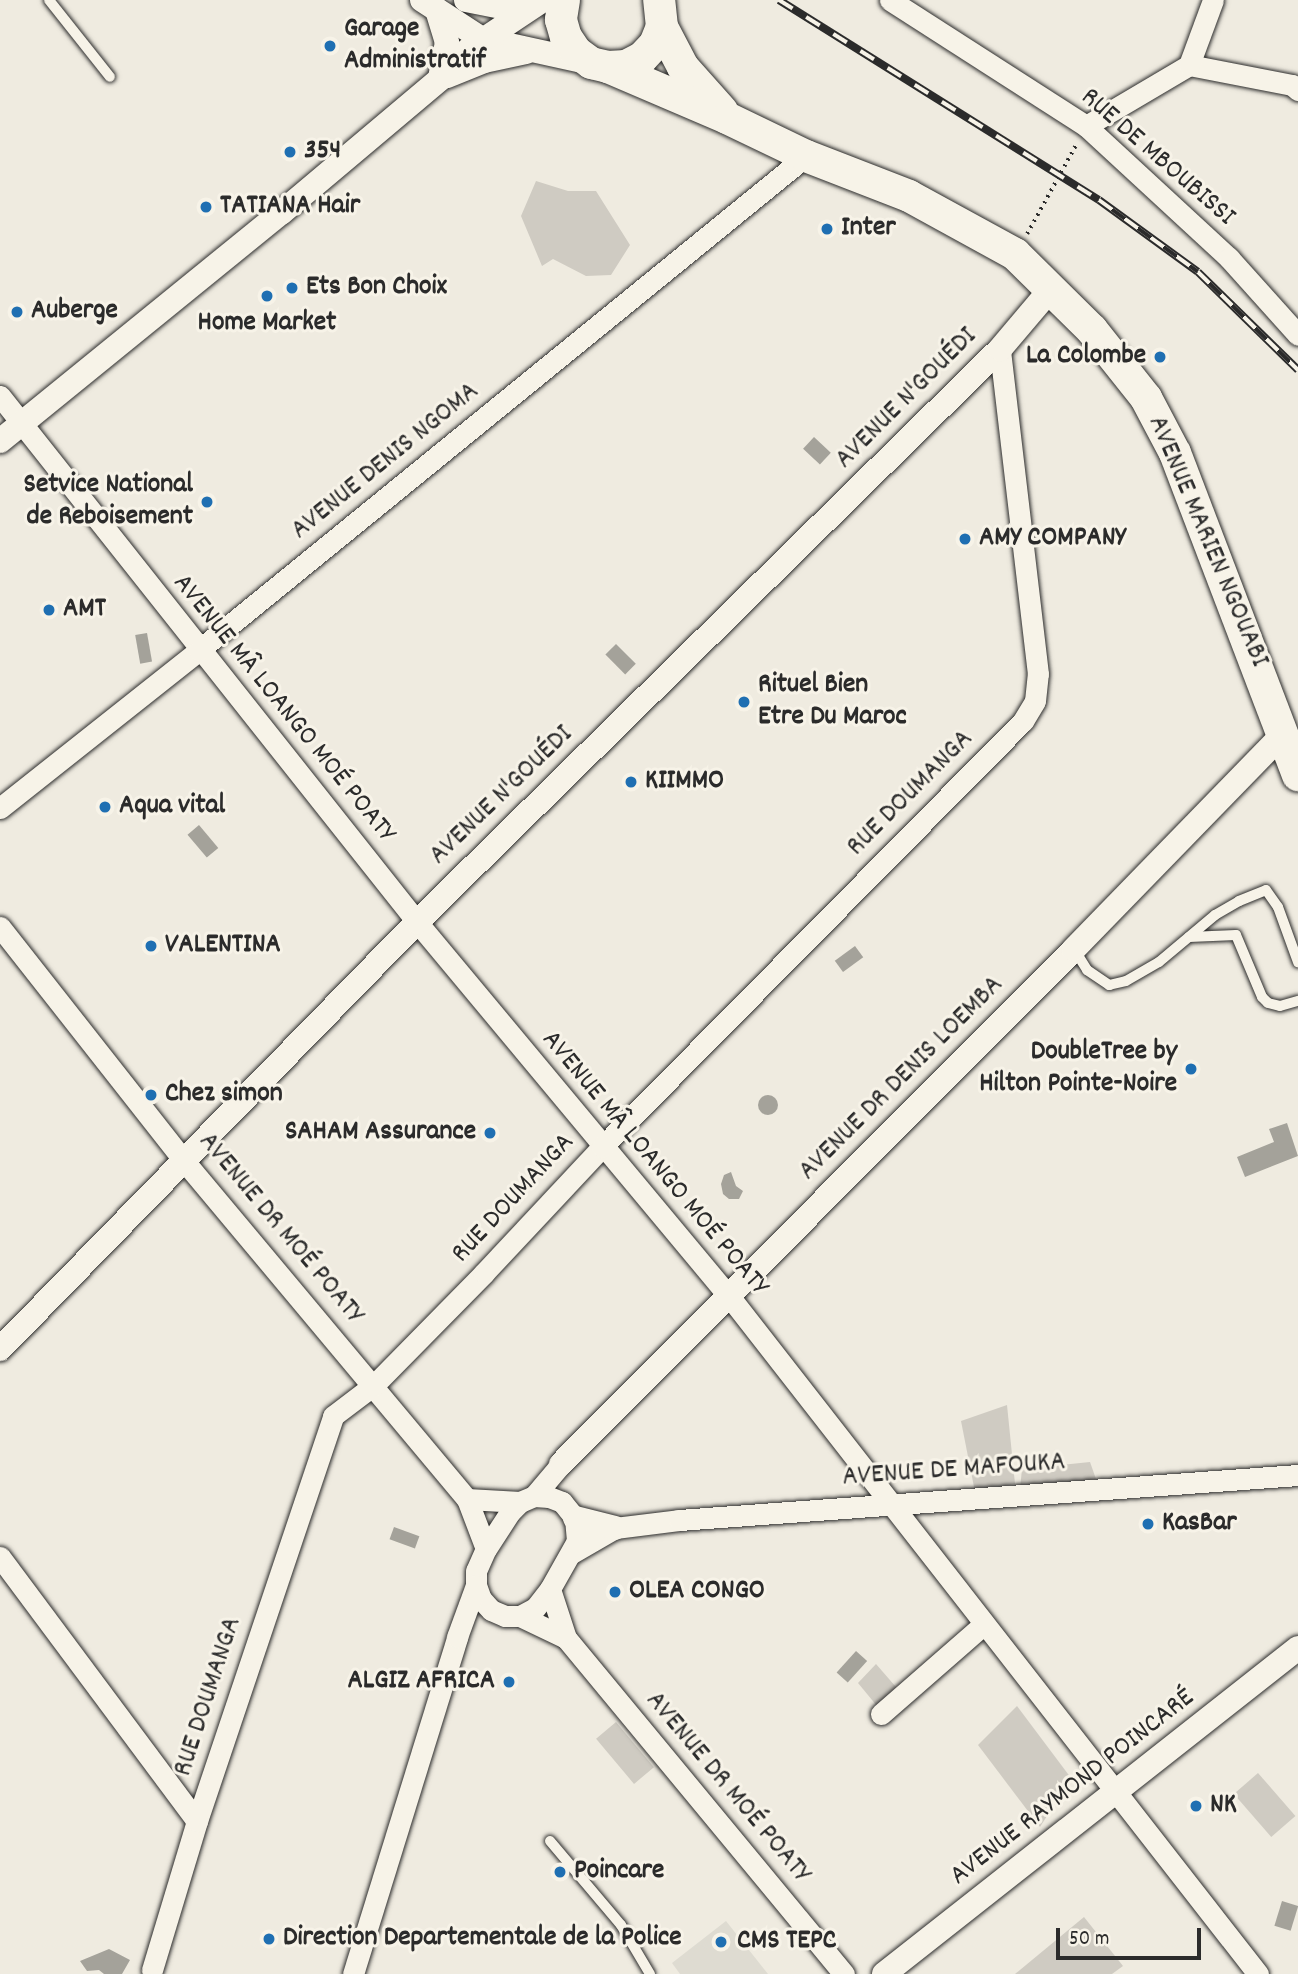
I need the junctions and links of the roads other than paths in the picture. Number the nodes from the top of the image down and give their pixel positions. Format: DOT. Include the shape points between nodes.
graph roads {
  1 [pos="48,0"];
  2 [pos="466,0"];
  3 [pos="890,0"];
  4 [pos="1213,0"];
  5 [pos="549,1"];
  6 [pos="429,5"];
  7 [pos="661,13"];
  8 [pos="482,39"];
  9 [pos="531,50"];
  10 [pos="599,65"];
  11 [pos="1189,65"];
  12 [pos="110,77"];
  13 [pos="440,79"];
  14 [pos="1296,86"];
  15 [pos="727,118"];
  16 [pos="1086,126"];
  17 [pos="806,156"];
  18 [pos="1050,290"];
  19 [pos="1298,335"];
  20 [pos="1000,349"];
  21 [pos="0,396"];
  22 [pos="22,424"];
  23 [pos="0,441"];
  24 [pos="199,650"];
  25 [pos="1283,734"];
  26 [pos="1298,775"];
  27 [pos="0,808"];
  28 [pos="417,922"];
  29 [pos="0,927"];
  30 [pos="1189,937"];
  31 [pos="1074,950"];
  32 [pos="1298,962"];
  33 [pos="1298,1000"];
  34 [pos="602,1146"];
  35 [pos="185,1162"];
  36 [pos="729,1296"];
  37 [pos="0,1349"];
  38 [pos="374,1385"];
  39 [pos="561,1464"];
  40 [pos="1298,1475"];
  41 [pos="467,1499"];
  42 [pos="527,1499"];
  43 [pos="890,1505"];
  44 [pos="568,1510"];
  45 [pos="615,1528"];
  46 [pos="486,1549"];
  47 [pos="572,1553"];
  48 [pos="0,1557"];
  49 [pos="476,1586"];
  50 [pos="550,1589"];
  51 [pos="512,1616"];
  52 [pos="984,1624"];
  53 [pos="457,1637"];
  54 [pos="566,1638"];
  55 [pos="1298,1648"];
  56 [pos="881,1714"];
  57 [pos="1115,1792"];
  58 [pos="197,1821"];
  59 [pos="550,1841"];
  60 [pos="152,1970"];
  61 [pos="353,1974"];
  62 [pos="650,1974"];
  63 [pos="845,1974"];
  64 [pos="884,1974"];
  65 [pos="1258,1974"];
  1 -- 12 [label="lane"];
  2 -- 5 [label="street" via="506,8"];
  3 -- 16 [label="street, RUE DE MBOUBISSI"];
  4 -- 11 [label="street"];
  5 -- 8 [label="street"];
  5 -- 10 [label="main road" via="576,52"];
  6 -- 8 [label="street, AVENUE MARIEN NGOUABI"];
  6 -- 13 [label="street" via="447,42"];
  7 -- 10 [label="main road" via="655,44 642,58 626,65"];
  7 -- 15 [label="main road, AVENUE MARIEN NGOUABI" via="683,67"];
  8 -- 9 [label="street, AVENUE MARIEN NGOUABI"];
  8 -- 13 [label="street"];
  9 -- 10 [label="street, AVENUE MARIEN NGOUABI"];
  9 -- 13 [label="street, AVENUE MARIEN NGOUABI" via="484,61"];
  10 -- 15 [label="main road, AVENUE MARIEN NGOUABI"];
  11 -- 14 [label="street"];
  11 -- 16 [label="street"];
  13 -- 22 [label="street"];
  15 -- 17 [label="main road, AVENUE MARIEN NGOUABI"];
  16 -- 19 [label="street, RUE DE MBOUBISSI" via="1229,258"];
  17 -- 18 [label="main road, AVENUE MARIEN NGOUABI" via="909,196 1015,254"];
  17 -- 24 [label="street, AVENUE DENIS NGOMA"];
  18 -- 20 [label="street, AVENUE N'GOUÉDI"];
  18 -- 25 [label="main road, AVENUE MARIEN NGOUABI" via="1092,330 1146,398 1175,453"];
  20 -- 28 [label="street, AVENUE N'GOUÉDI"];
  20 -- 34 [label="street, RUE DOUMANGA" via="1038,674 1035,701 999,746"];
  21 -- 22 [label="street, AVENUE MÂ LOANGO MOÉ POATY"];
  22 -- 23 [label="street"];
  22 -- 24 [label="street, AVENUE MÂ LOANGO MOÉ POATY"];
  24 -- 27 [label="street, AVENUE DENIS NGOMA"];
  24 -- 28 [label="street, AVENUE MÂ LOANGO MOÉ POATY"];
  25 -- 26 [label="main road, AVENUE MARIEN NGOUABI"];
  25 -- 31 [label="street, AVENUE DR DENIS LOEMBA"];
  28 -- 34 [label="street, AVENUE MÂ LOANGO MOÉ POATY"];
  28 -- 35 [label="street, AVENUE N'GOUÉDI"];
  29 -- 35 [label="street, AVENUE DR MOÉ POATY"];
  30 -- 31 [label="lane" via="1159,962 1109,985 1087,970"];
  30 -- 32 [label="lane" via="1239,901 1266,890 1278,907"];
  30 -- 33 [label="lane" via="1236,935 1268,1003 1280,1006"];
  31 -- 36 [label="street, AVENUE DR DENIS LOEMBA"];
  34 -- 36 [label="street, AVENUE MÂ LOANGO MOÉ POATY"];
  34 -- 38 [label="street, RUE DOUMANGA"];
  35 -- 37 [label="street, AVENUE N'GOUÉDI"];
  35 -- 38 [label="street, AVENUE DR MOÉ POATY"];
  36 -- 39 [label="street, AVENUE DR DENIS LOEMBA"];
  36 -- 43 [label="street, AVENUE MÂ LOANGO MOÉ POATY"];
  38 -- 41 [label="street, AVENUE DR MOÉ POATY"];
  38 -- 58 [label="street, RUE DOUMANGA" via="333,1416 326,1433"];
  39 -- 42 [label="street, AVENUE DR DENIS LOEMBA"];
  39 -- 44 [label="street"];
  40 -- 43 [label="street, AVENUE DE MAFOUKA"];
  41 -- 42 [label="street"];
  41 -- 46 [label="street, AVENUE DR MOÉ POATY"];
  42 -- 44 [label="street" via="549,1496"];
  42 -- 46 [label="street"];
  43 -- 45 [label="street, AVENUE DE MAFOUKA"];
  43 -- 52 [label="street, AVENUE MÂ LOANGO MOÉ POATY"];
  44 -- 45 [label="street, AVENUE DE MAFOUKA"];
  44 -- 47 [label="street" via="578,1541"];
  45 -- 47 [label="street, AVENUE DE MAFOUKA"];
  46 -- 49 [label="street" via="476,1571"];
  47 -- 50 [label="street"];
  48 -- 58 [label="street"];
  49 -- 51 [label="street" via="491,1610"];
  49 -- 53 [label="street"];
  50 -- 51 [label="street" via="535,1608"];
  50 -- 54 [label="street, AVENUE DR MOÉ POATY"];
  51 -- 53 [label="street" via="480,1624"];
  51 -- 54 [label="street, AVENUE DR MOÉ POATY" via="545,1625"];
  52 -- 56 [label="street"];
  52 -- 57 [label="street, AVENUE MÂ LOANGO MOÉ POATY"];
  53 -- 61 [label="street"];
  54 -- 63 [label="street, AVENUE DR MOÉ POATY"];
  55 -- 57 [label="street, AVENUE RAYMOND POINCARÉ"];
  57 -- 64 [label="street, AVENUE RAYMOND POINCARÉ"];
  57 -- 65 [label="street, AVENUE MÂ LOANGO MOÉ POATY"];
  58 -- 60 [label="street, RUE DOUMANGA"];
  59 -- 62 [label="lane" via="621,1925"];
}
